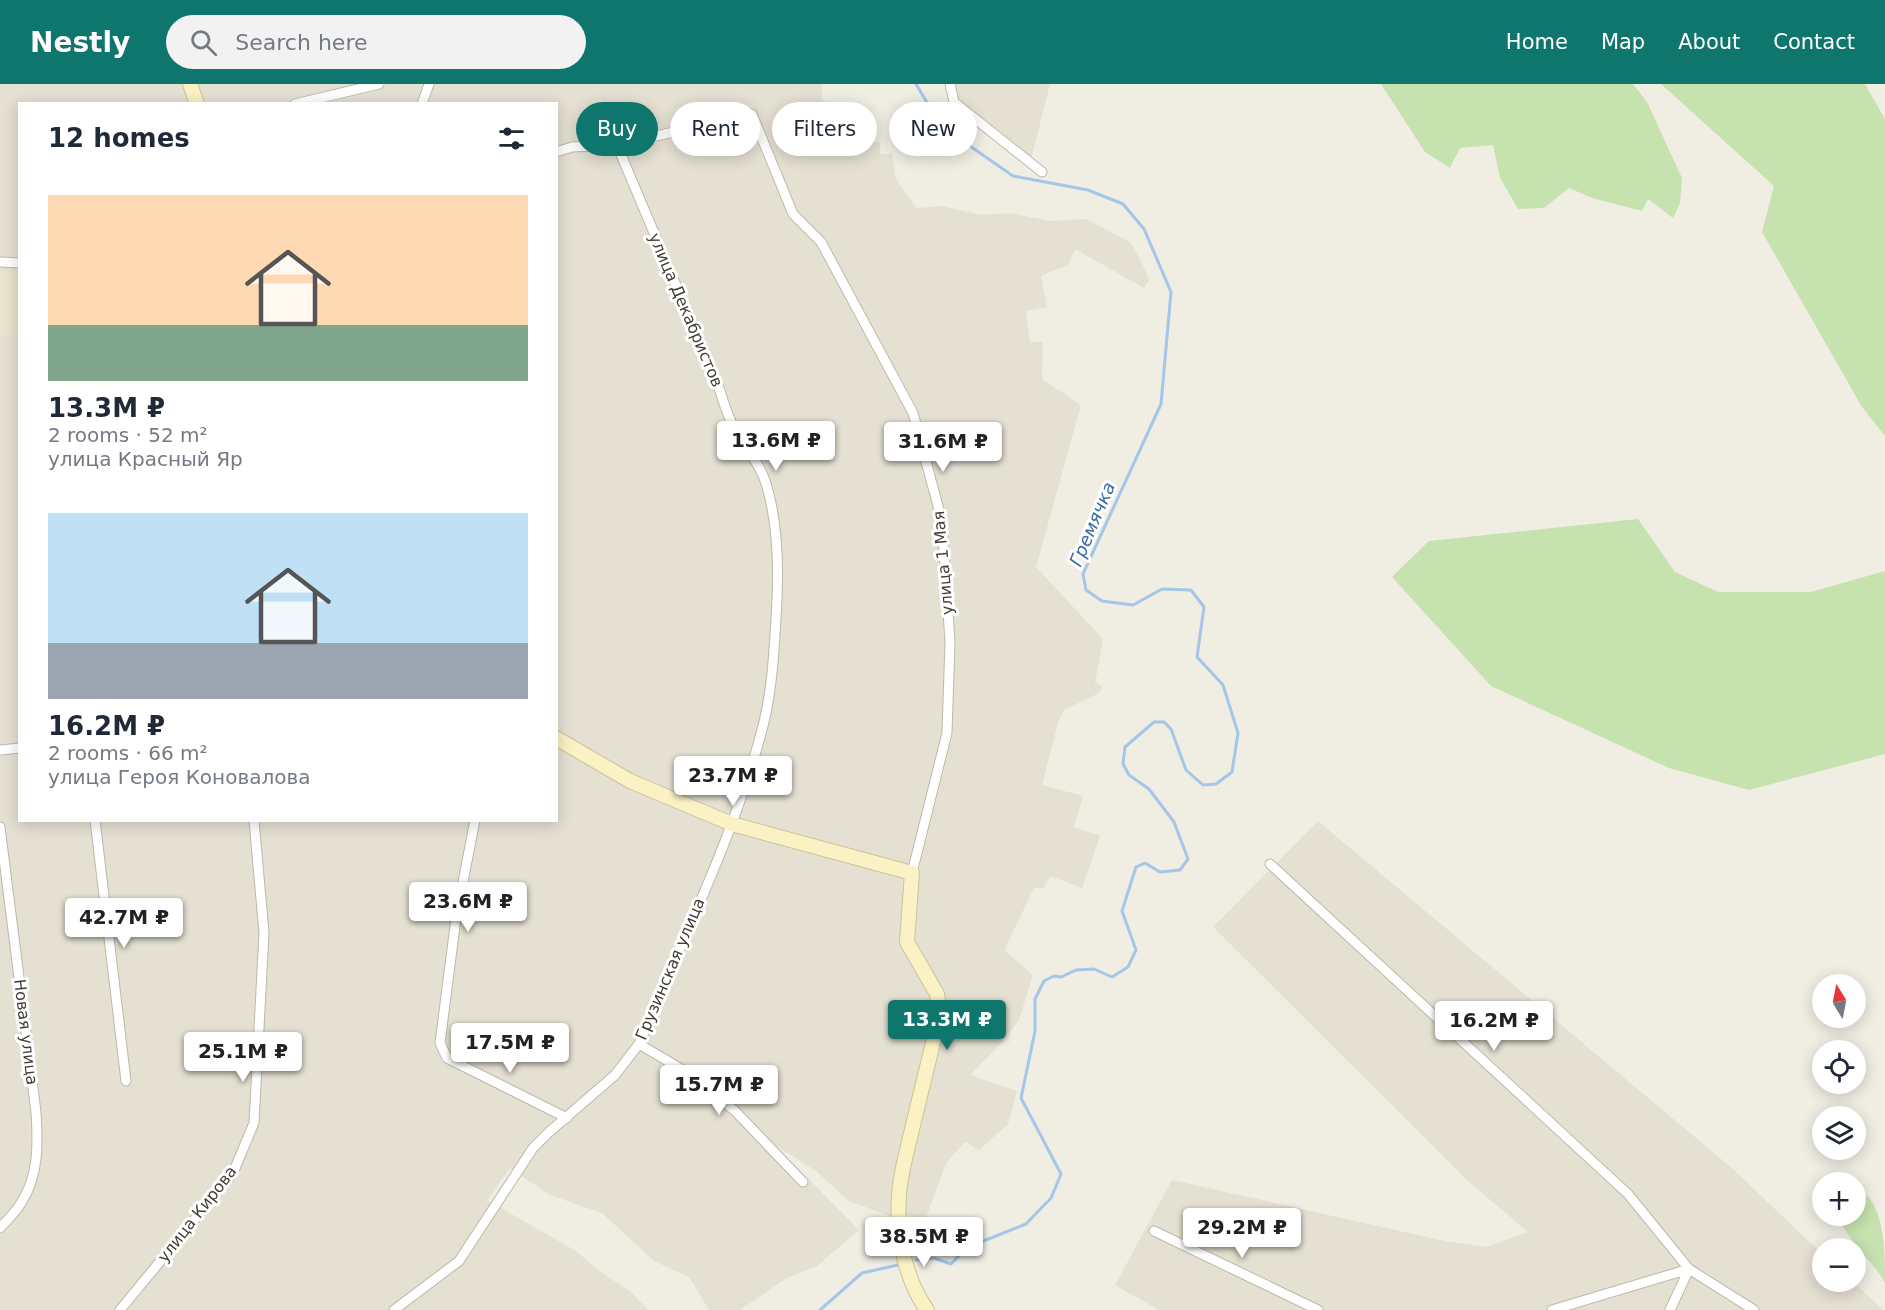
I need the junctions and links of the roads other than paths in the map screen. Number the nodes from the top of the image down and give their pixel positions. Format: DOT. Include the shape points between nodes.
graph roads {
  1 [pos="379,84"];
  2 [pos="429,84"];
  3 [pos="950,84"];
  4 [pos="192,85"];
  5 [pos="196,102"];
  6 [pos="303,102"];
  7 [pos="423,102"];
  8 [pos="658,136"];
  9 [pos="576,147"];
  10 [pos="558,151"];
  11 [pos="622,156"];
  12 [pos="1042,172"];
  13 [pos="0,262"];
  14 [pos="18,263"];
  15 [pos="558,739"];
  16 [pos="18,747"];
  17 [pos="0,750"];
  18 [pos="95,822"];
  19 [pos="254,822"];
  20 [pos="475,822"];
  21 [pos="732,824"];
  22 [pos="0,827"];
  23 [pos="1270,864"];
  24 [pos="912,873"];
  25 [pos="639,1044"];
  26 [pos="126,1081"];
  27 [pos="567,1118"];
  28 [pos="802,1182"];
  29 [pos="0,1228"];
  30 [pos="1154,1231"];
  31 [pos="1689,1269"];
  32 [pos="120,1310"];
  33 [pos="393,1310"];
  34 [pos="927,1310"];
  35 [pos="1318,1310"];
  36 [pos="1552,1310"];
  37 [pos="1670,1310"];
  38 [pos="1754,1310"];
  1 -- 6 [label="street"];
  2 -- 7 [label="street"];
  3 -- 12 [label="street" via="954,102"];
  4 -- 5 [label="street"];
  8 -- 24 [label="street, улица 1 Мая" via="752,114 793,214 821,242 913,413 942,521 950,642 947,733"];
  9 -- 10 [label="street"];
  11 -- 21 [label="street, улица Декабристов" via="729,417 767,486 778,587 771,687"];
  13 -- 14 [label="street"];
  15 -- 21 [label="street" via="630,781"];
  16 -- 17 [label="street"];
  18 -- 26 [label="street"];
  19 -- 32 [label="street, улица Кирова" via="264,933 254,1124 233,1173"];
  20 -- 27 [label="street" via="456,918 440,1042 447,1058"];
  21 -- 24 [label="street"];
  21 -- 25 [label="street, Грузинская улица"];
  22 -- 29 [label="street, Новая улица" via="38,1148 31,1183 21,1203"];
  23 -- 31 [label="street" via="1628,1194"];
  24 -- 34 [label="street" via="907,942 937,994 940,1014 899,1196 905,1259"];
  25 -- 27 [label="street, Грузинская улица" via="615,1075"];
  25 -- 28 [label="street" via="693,1076 735,1111"];
  27 -- 33 [label="street, Грузинская улица" via="533,1148 459,1261"];
  30 -- 35 [label="street"];
  31 -- 36 [label="street"];
  31 -- 37 [label="street"];
  31 -- 38 [label="street"];
}
